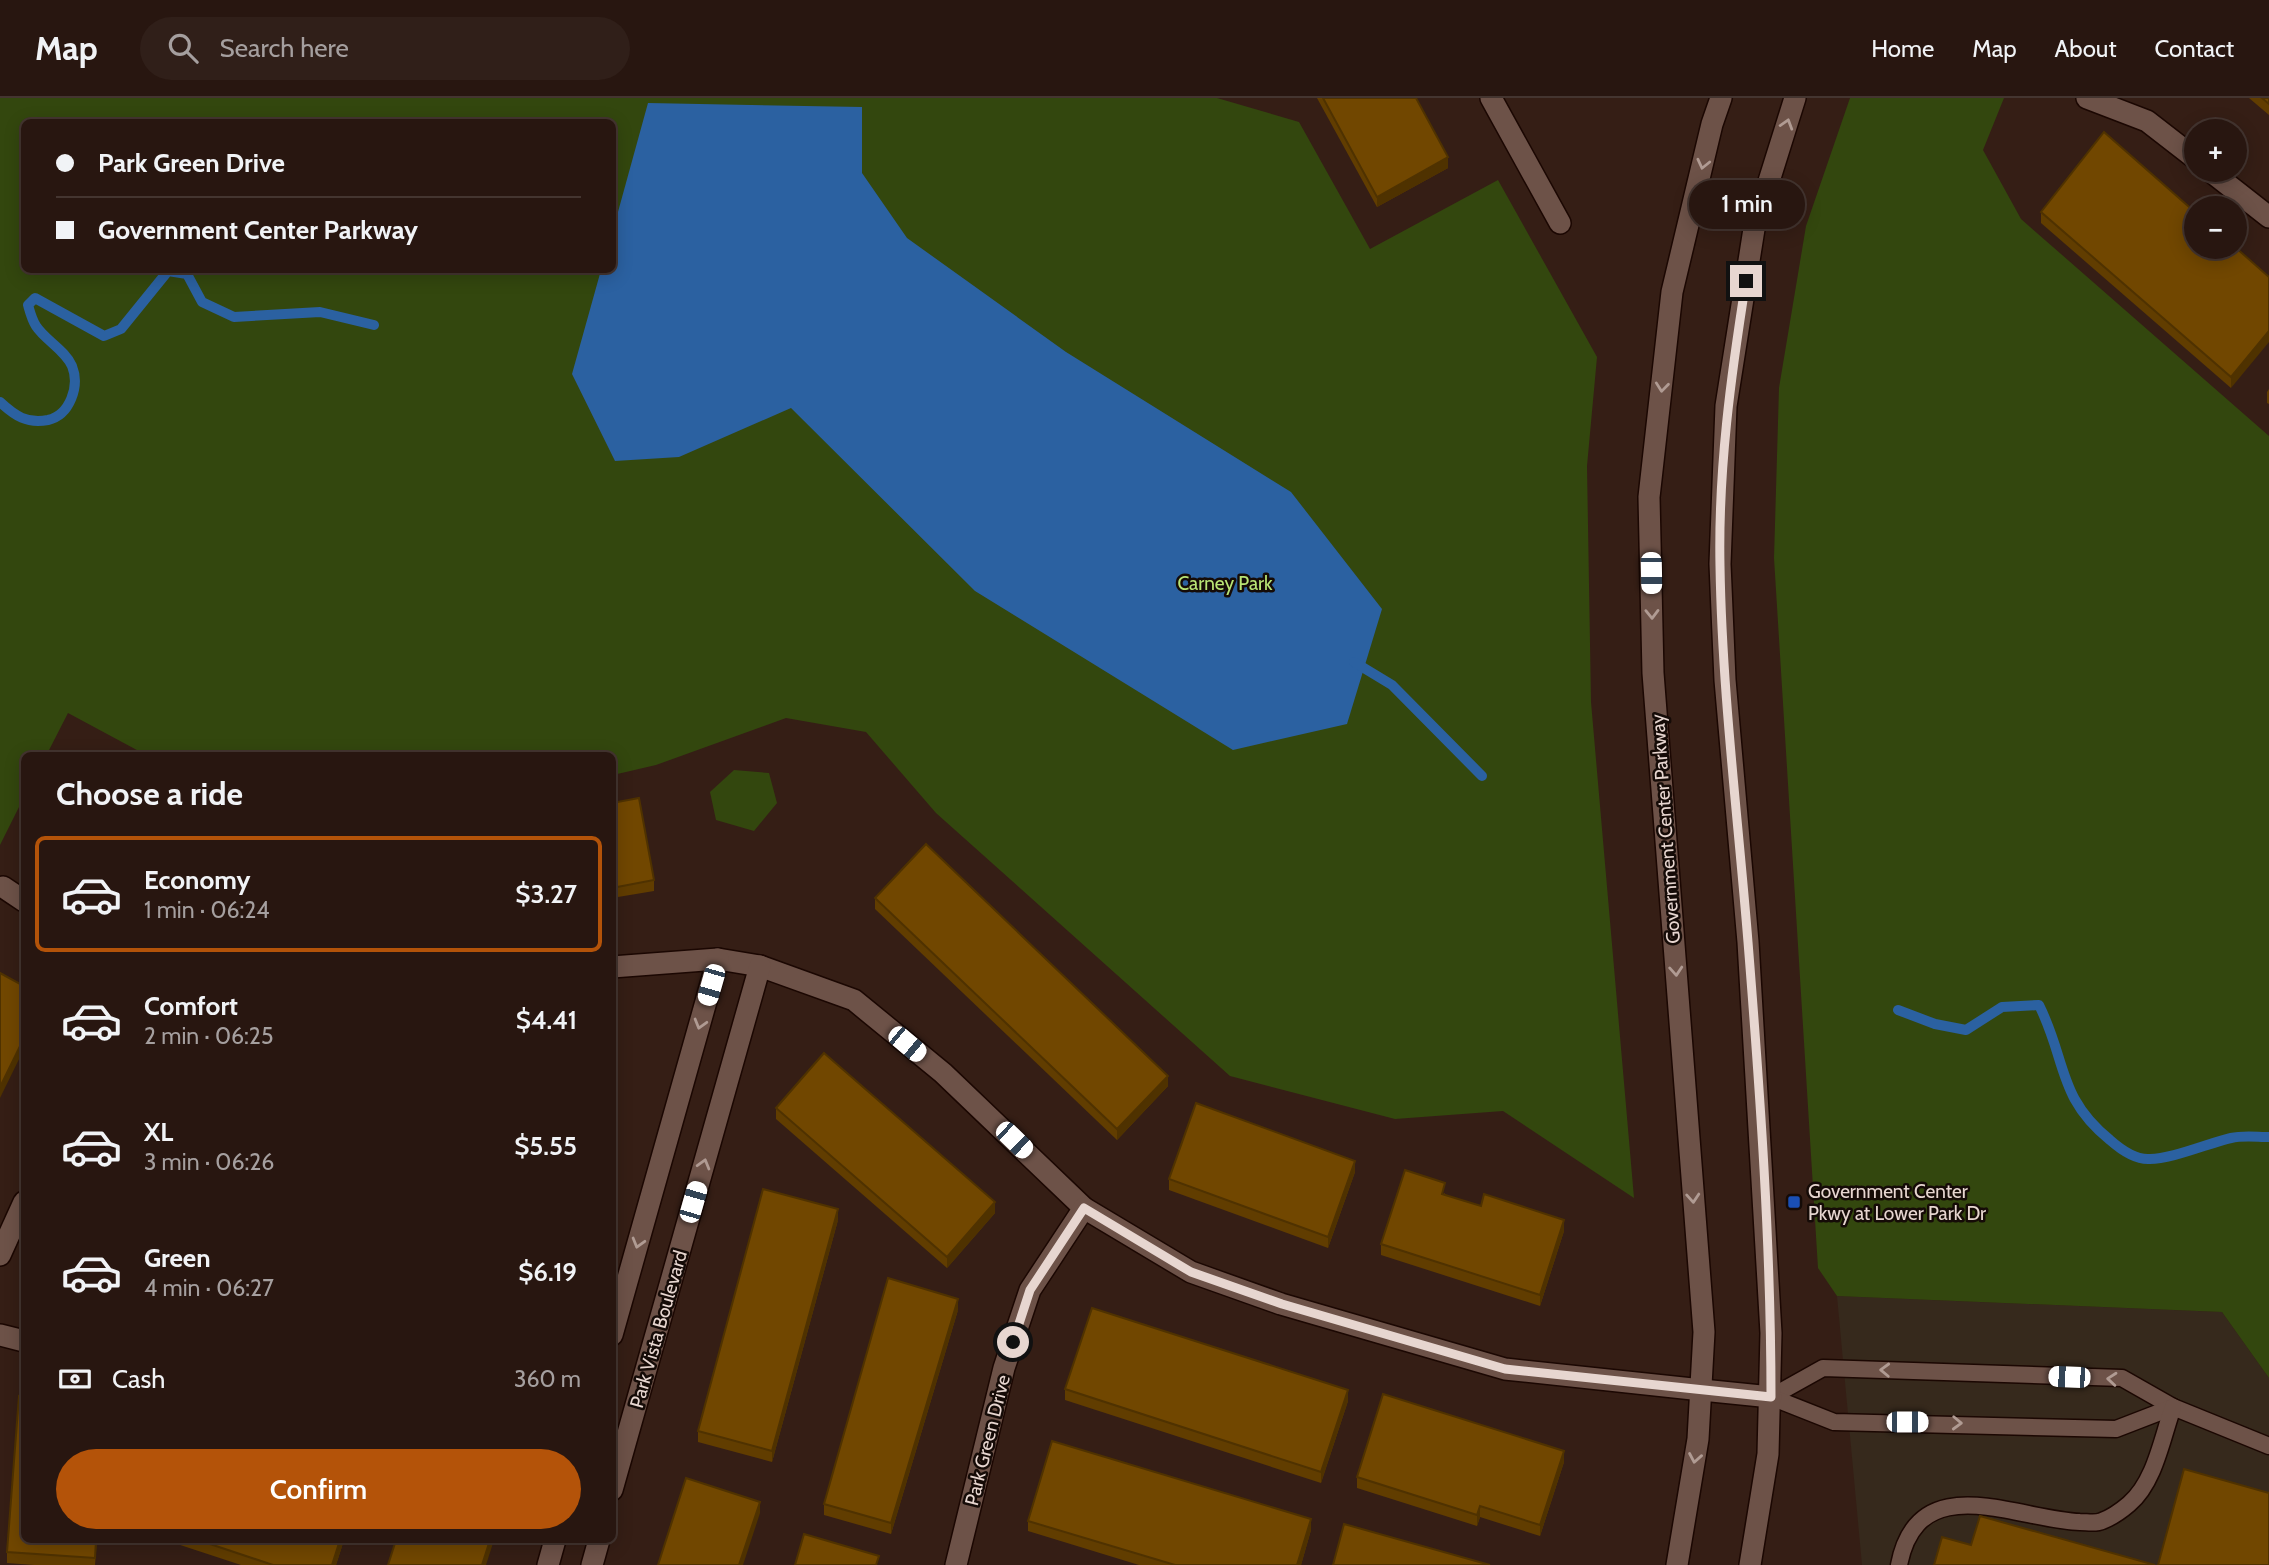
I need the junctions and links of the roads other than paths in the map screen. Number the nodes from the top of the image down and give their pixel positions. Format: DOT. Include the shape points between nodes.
graph roads {
  1 [pos="1491,98"];
  2 [pos="1721,98"];
  3 [pos="1795,98"];
  4 [pos="2087,98"];
  5 [pos="2125,105"];
  6 [pos="2184,150"];
  7 [pos="2224,182"];
  8 [pos="2269,217"];
  9 [pos="1560,223"];
  10 [pos="3,887"];
  11 [pos="21,899"];
  12 [pos="718,958"];
  13 [pos="760,966"];
  14 [pos="616,967"];
  15 [pos="1084,1208"];
  16 [pos="21,1209"];
  17 [pos="0,1255"];
  18 [pos="616,1321"];
  19 [pos="0,1335"];
  20 [pos="21,1340"];
  21 [pos="1702,1390"];
  22 [pos="1771,1397"];
  23 [pos="2174,1407"];
  24 [pos="2269,1446"];
  25 [pos="616,1476"];
  26 [pos="554,1543"];
  27 [pos="597,1543"];
  28 [pos="548,1565"];
  29 [pos="592,1565"];
  30 [pos="956,1565"];
  31 [pos="1677,1565"];
  32 [pos="1750,1565"];
  33 [pos="1899,1565"];
  1 -- 9 [label="street"];
  2 -- 21 [label="street, Government Center Parkway, one-way" via="1672,292 1649,497 1653,673 1704,1332"];
  22 -- 3 [label="street, one-way" via="1748,942 1725,680 1720,564 1726,406 1754,229"];
  4 -- 5 [label="street"];
  5 -- 6 [label="street"];
  7 -- 8 [label="street"];
  10 -- 11 [label="street"];
  12 -- 13 [label="street"];
  12 -- 14 [label="street"];
  12 -- 18 [label="street, one-way"];
  13 -- 15 [label="street" via="853,1000 943,1073"];
  25 -- 13 [label="street, Park Vista Boulevard, one-way"];
  15 -- 21 [label="street" via="1191,1272 1282,1304 1505,1369"];
  15 -- 30 [label="street, Park Green Drive" via="1030,1290 1004,1368"];
  16 -- 17 [label="street"];
  19 -- 20 [label="street"];
  21 -- 22 [label="street"];
  21 -- 31 [label="street, Government Center Parkway, one-way" via="1699,1439"];
  22 -- 23 [label="lane, one-way" via="1834,1422 2116,1429"];
  23 -- 22 [label="lane, one-way" via="2122,1378 1830,1368"];
  22 -- 32 [label="street" via="1768,1454"];
  23 -- 24 [label="lane"];
  23 -- 33 [label="lane" via="2148,1480 2130,1503 2100,1522 2060,1521 2000,1506 1955,1506 1923,1517 1903,1544"];
  26 -- 28 [label="street"];
  27 -- 29 [label="street"];
}
